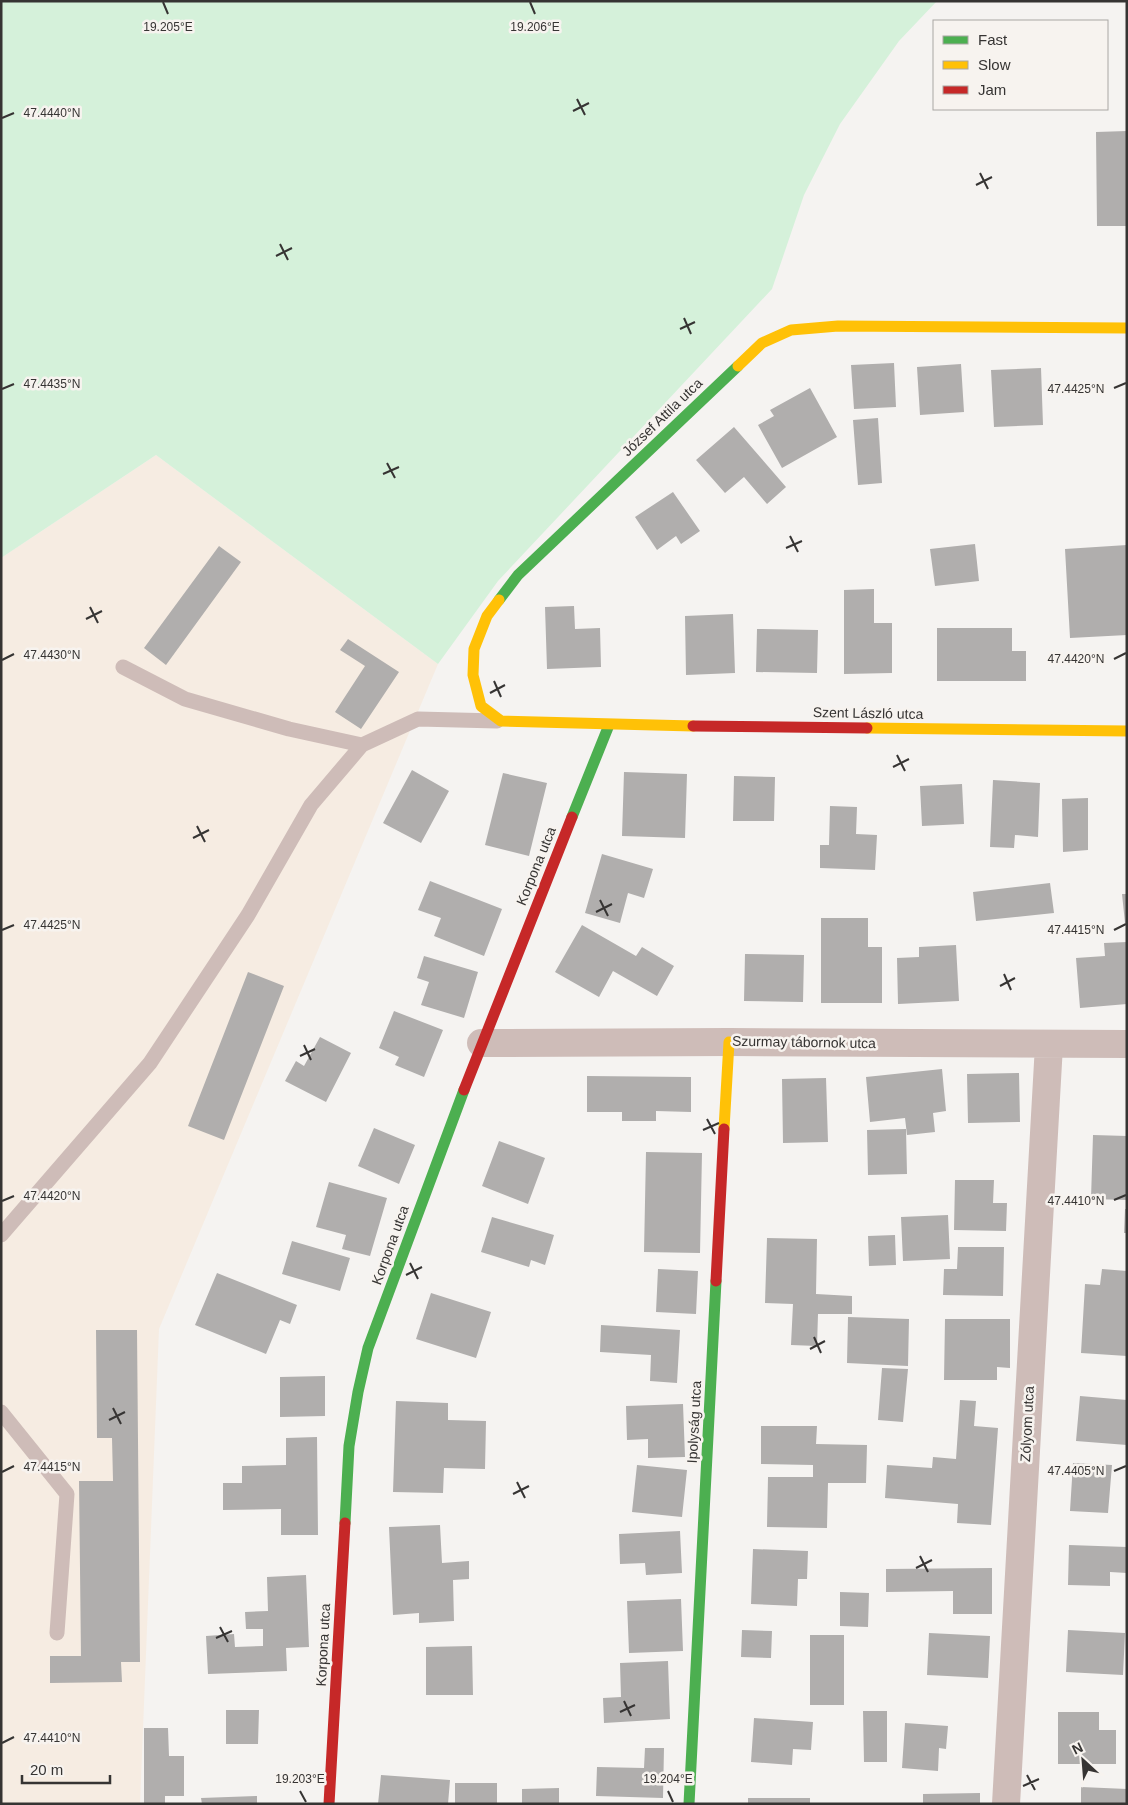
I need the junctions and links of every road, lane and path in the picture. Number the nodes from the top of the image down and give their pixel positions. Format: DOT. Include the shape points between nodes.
graph roads {
  1 [pos="1127,328"];
  2 [pos="123,667"];
  3 [pos="501,721"];
  4 [pos="609,725"];
  5 [pos="1127,731"];
  6 [pos="362,745"];
  7 [pos="729,1042"];
  8 [pos="481,1043"];
  9 [pos="1127,1044"];
  10 [pos="1049,1045"];
  11 [pos="1,1235"];
  12 [pos="1,1412"];
  13 [pos="57,1632"];
  14 [pos="329,1804"];
  15 [pos="689,1804"];
  16 [pos="1006,1804"];
  1 -- 3 [label="street, József Attila utca" via="838,326 791,330 762,343 518,575 487,616 474,648 473,675 481,706"];
  2 -- 6 [label="lane" via="186,699"];
  3 -- 4 [label="street"];
  3 -- 6 [label="lane" via="418,718"];
  4 -- 5 [label="street, Szent László utca"];
  4 -- 8 [label="street, Korpona utca"];
  6 -- 11 [label="lane" via="311,805 248,915 150,1063"];
  7 -- 8 [label="street, Szurmay tábornok utca"];
  7 -- 10 [label="street, Szurmay tábornok utca"];
  7 -- 15 [label="street, Ipolyság utca"];
  8 -- 14 [label="street, Korpona utca" via="368,1348 358,1392 349,1446"];
  9 -- 10 [label="street, Szurmay tábornok utca"];
  10 -- 16 [label="street, Zólyom utca"];
  12 -- 13 [label="lane" via="67,1494"];
}
